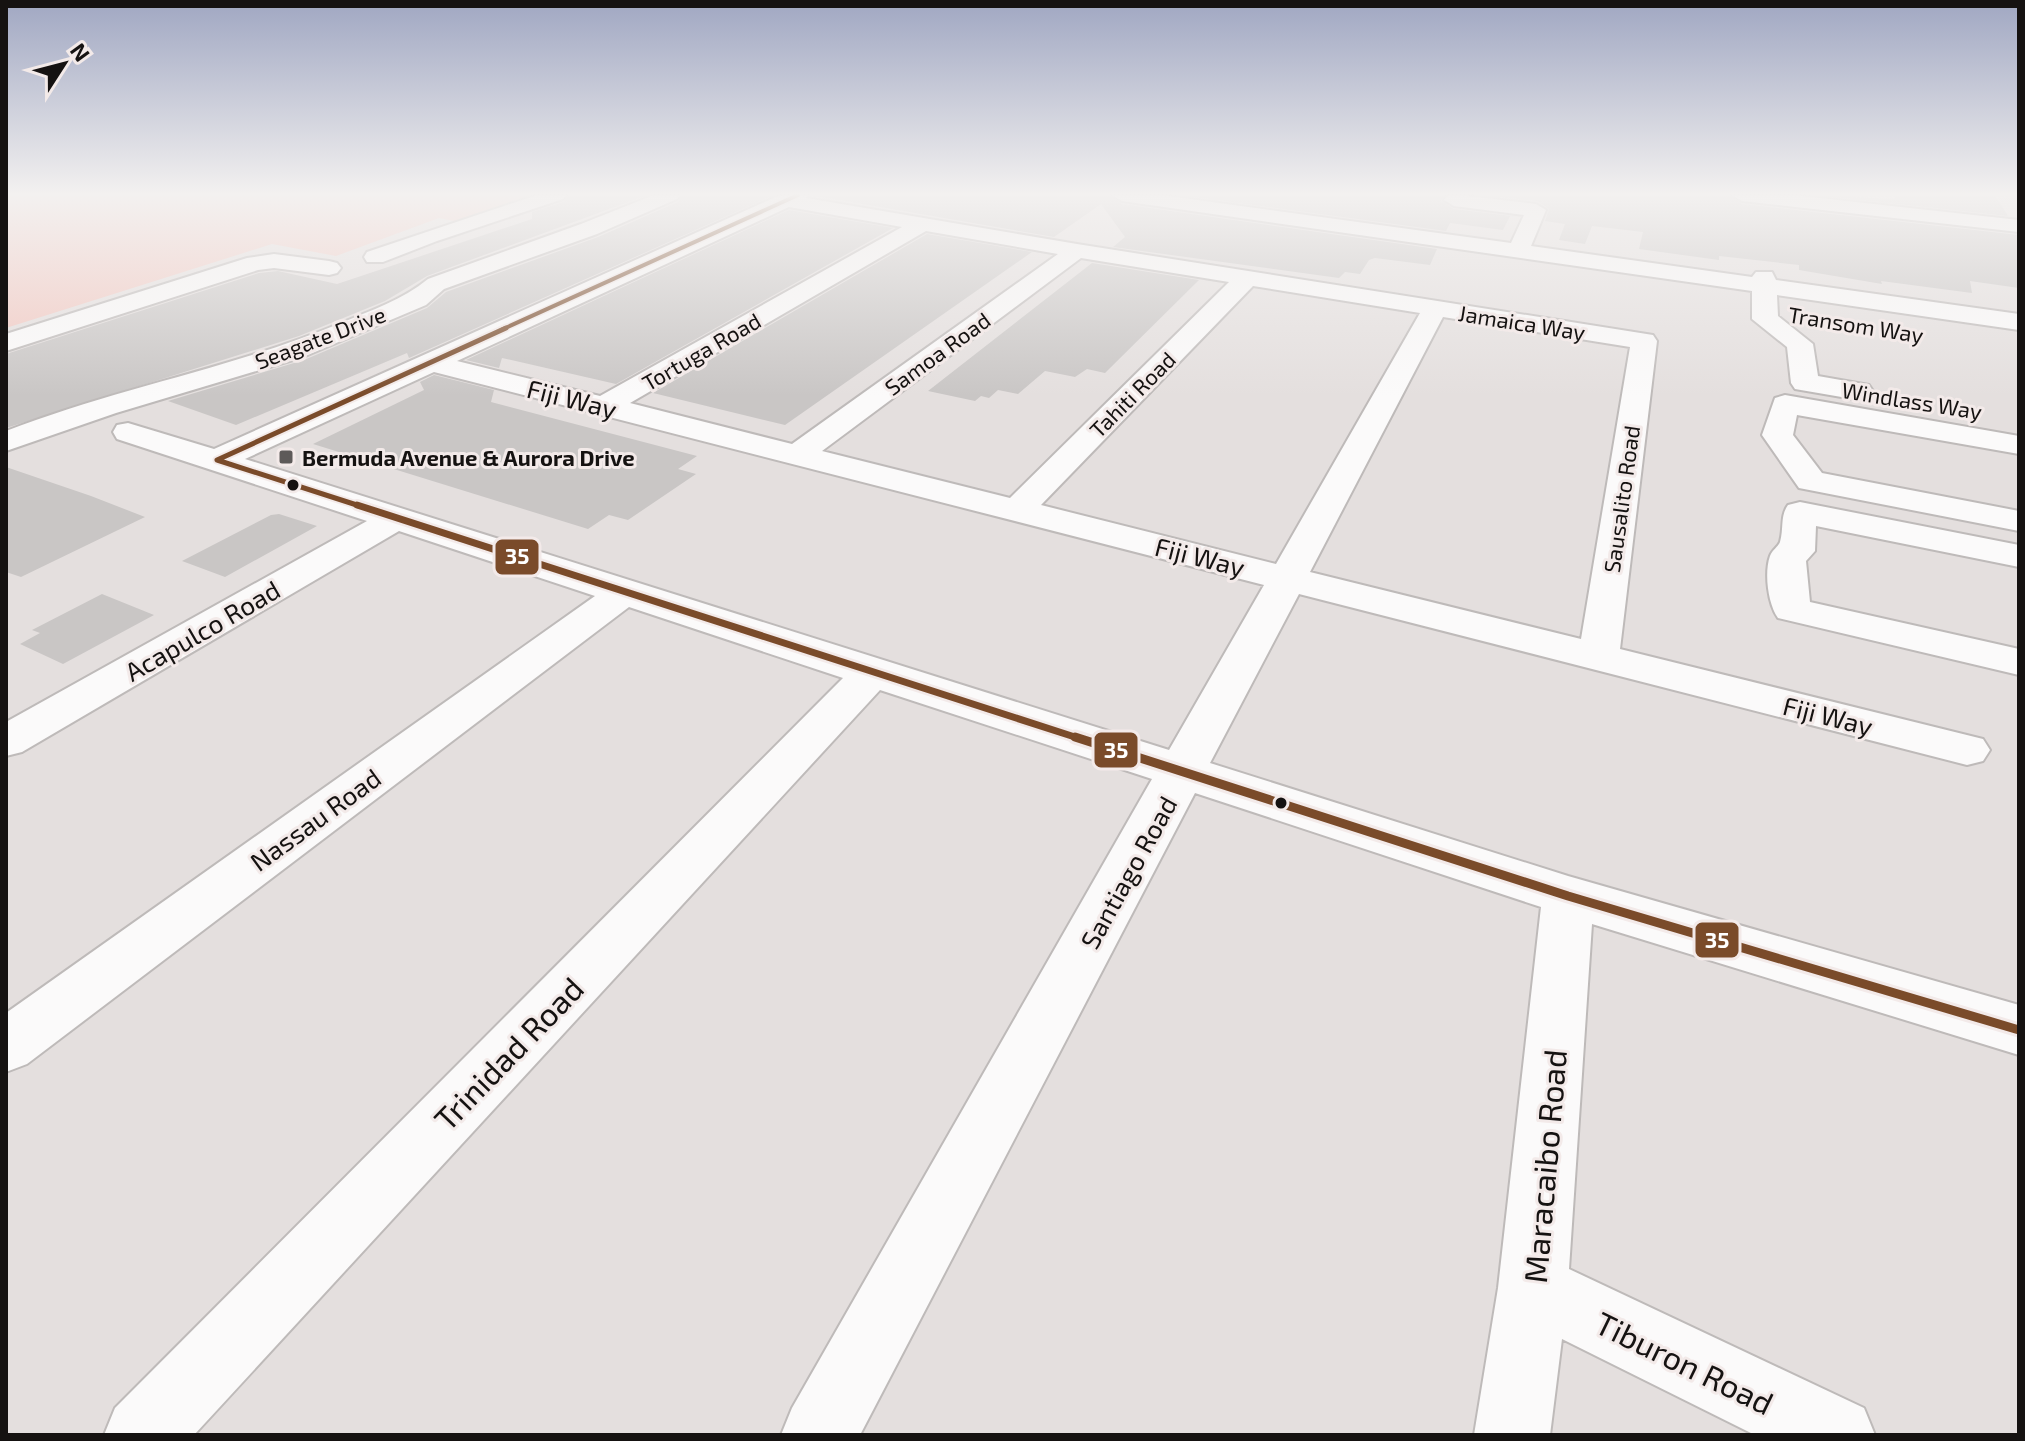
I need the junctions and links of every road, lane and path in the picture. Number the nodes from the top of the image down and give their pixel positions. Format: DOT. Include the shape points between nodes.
graph roads {
  1 [pos="262,262"];
  2 [pos="284,262"];
  3 [pos="341,262"];
  4 [pos="356,262"];
  5 [pos="392,262"];
  6 [pos="497,262"];
  7 [pos="648,262"];
  8 [pos="856,262"];
  9 [pos="1062,262"];
  10 [pos="1148,262"];
  11 [pos="1581,262"];
  12 [pos="1619,262"];
  13 [pos="379,271"];
  14 [pos="1247,278"];
  15 [pos="436,284"];
  16 [pos="1646,289"];
  17 [pos="1765,291"];
  18 [pos="1435,308"];
  19 [pos="2019,313"];
  20 [pos="2019,322"];
  21 [pos="1870,326"];
  22 [pos="1644,341"];
  23 [pos="6,343"];
  24 [pos="433,363"];
  25 [pos="604,406"];
  26 [pos="2019,418"];
  27 [pos="128,432"];
  28 [pos="6,442"];
  29 [pos="2019,445"];
  30 [pos="797,455"];
  31 [pos="217,460"];
  32 [pos="1017,510"];
  33 [pos="397,518"];
  34 [pos="2019,521"];
  35 [pos="2019,556"];
  36 [pos="1287,578"];
  37 [pos="625,592"];
  38 [pos="1598,657"];
  39 [pos="2019,662"];
  40 [pos="873,672"];
  41 [pos="6,741"];
  42 [pos="1967,750"];
  43 [pos="1183,772"];
  44 [pos="1568,896"];
  45 [pos="2019,1030"];
  46 [pos="6,1046"];
  47 [pos="1533,1288"];
  48 [pos="142,1435"];
  49 [pos="819,1435"];
  50 [pos="1512,1435"];
  51 [pos="1837,1435"];
  1 -- 23 [label="street"];
  2 -- 3 [label="street" via="329,268"];
  4 -- 13 [label="street"];
  5 -- 13 [label="street"];
  6 -- 15 [label="street, Seagate Drive"];
  7 -- 24 [label="street"];
  8 -- 25 [label="street, Tortuga Road"];
  9 -- 30 [label="street, Samoa Road"];
  10 -- 14 [label="street, Jamaica Way"];
  11 -- 17 [label="street"];
  12 -- 17 [label="street"];
  13 -- 15 [label="street"];
  14 -- 18 [label="street, Jamaica Way"];
  14 -- 32 [label="street, Tahiti Road"];
  15 -- 28 [label="street, Seagate Drive" via="417,300 278,356 73,415"];
  16 -- 17 [label="street, Transom Way"];
  17 -- 19 [label="street"];
  17 -- 20 [label="street"];
  17 -- 21 [label="street, Transom Way"];
  17 -- 26 [label="street, Windlass Way" via="1765,319 1800,344 1805,383"];
  18 -- 22 [label="street, Jamaica Way"];
  18 -- 36 [label="street, Santiago Road"];
  22 -- 38 [label="street, Sausalito Road"];
  24 -- 25 [label="street, Fiji Way"];
  24 -- 31 [label="street"];
  25 -- 30 [label="street, Fiji Way"];
  27 -- 31 [label="street"];
  29 -- 34 [label="street" via="1785,404 1777,435 1811,481"];
  30 -- 32 [label="street, Fiji Way"];
  31 -- 33 [label="street"];
  32 -- 36 [label="street, Fiji Way"];
  33 -- 37 [label="street"];
  33 -- 41 [label="street, Acapulco Road"];
  35 -- 39 [label="street" via="1800,512 1797,551 1788,555 1786,573 1792,610"];
  36 -- 38 [label="street, Fiji Way"];
  36 -- 43 [label="street, Santiago Road"];
  37 -- 40 [label="street"];
  37 -- 46 [label="street, Nassau Road"];
  38 -- 42 [label="street, Fiji Way"];
  40 -- 43 [label="street"];
  40 -- 48 [label="street, Trinidad Road"];
  43 -- 44 [label="street"];
  43 -- 49 [label="street, Santiago Road"];
  44 -- 45 [label="street"];
  44 -- 47 [label="street, Maracaibo Road"];
  47 -- 50 [label="street, Maracaibo Road"];
  47 -- 51 [label="street, Tiburon Road"];
}
